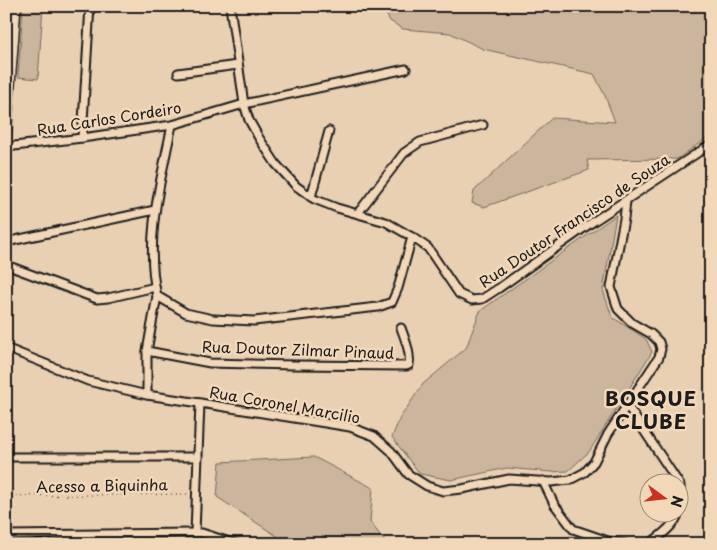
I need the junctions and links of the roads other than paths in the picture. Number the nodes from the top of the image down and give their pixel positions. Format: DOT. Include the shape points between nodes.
graph roads {
  1 [pos="16,6"];
  2 [pos="90,6"];
  3 [pos="230,6"];
  4 [pos="238,65"];
  5 [pos="406,69"];
  6 [pos="178,73"];
  7 [pos="244,104"];
  8 [pos="172,125"];
  9 [pos="483,125"];
  10 [pos="329,130"];
  11 [pos="82,138"];
  12 [pos="6,139"];
  13 [pos="711,144"];
  14 [pos="6,147"];
  15 [pos="311,197"];
  16 [pos="626,201"];
  17 [pos="155,210"];
  18 [pos="358,213"];
  19 [pos="412,237"];
  20 [pos="6,242"];
  21 [pos="6,265"];
  22 [pos="155,287"];
  23 [pos="157,296"];
  24 [pos="401,328"];
  25 [pos="6,348"];
  26 [pos="147,351"];
  27 [pos="147,395"];
  28 [pos="200,402"];
  29 [pos="626,404"];
  30 [pos="6,457"];
  31 [pos="198,457"];
  32 [pos="670,472"];
  33 [pos="543,481"];
  34 [pos="674,522"];
  35 [pos="195,532"];
  36 [pos="6,535"];
  37 [pos="236,544"];
  38 [pos="625,544"];
  39 [pos="649,544"];
  1 -- 12 [label="main road"];
  2 -- 11 [label="street"];
  3 -- 4 [label="street, Rua Doutor Francisco de Souza"];
  4 -- 6 [label="street"];
  4 -- 7 [label="street, Rua Doutor Francisco de Souza"];
  5 -- 7 [label="street, Rua Carlos Cordeiro"];
  7 -- 8 [label="street, Rua Carlos Cordeiro"];
  7 -- 15 [label="street, Rua Doutor Francisco de Souza" via="248,120 276,164"];
  8 -- 11 [label="street, Rua Carlos Cordeiro"];
  8 -- 17 [label="street"];
  9 -- 18 [label="street" via="420,142 404,153"];
  10 -- 15 [label="street"];
  11 -- 14 [label="street, Rua Carlos Cordeiro"];
  13 -- 16 [label="street, Rua Doutor Francisco de Souza"];
  15 -- 18 [label="street, Rua Doutor Francisco de Souza"];
  16 -- 19 [label="street, Rua Doutor Francisco de Souza" via="482,299 472,300 459,294 428,248"];
  16 -- 29 [label="street, Rua Coronel Marcilio" via="611,287 618,309 651,334 661,349 659,357"];
  17 -- 20 [label="street"];
  17 -- 22 [label="street" via="152,250"];
  18 -- 19 [label="street, Rua Doutor Francisco de Souza" via="386,222"];
  19 -- 23 [label="street" via="392,302 378,307 254,321 186,313"];
  21 -- 22 [label="street" via="97,299"];
  22 -- 23 [label="street"];
  23 -- 26 [label="street"];
  24 -- 26 [label="street, Rua Doutor Zilmar Pinaud" via="409,355 410,363 406,366 210,363"];
  25 -- 27 [label="street, Rua Coronel Marcilio" via="88,381"];
  26 -- 27 [label="street"];
  27 -- 28 [label="street, Rua Coronel Marcilio"];
  28 -- 31 [label="street"];
  28 -- 33 [label="street, Rua Coronel Marcilio" via="350,427 374,436 391,451 408,474 443,491 509,479"];
  29 -- 32 [label="street"];
  29 -- 33 [label="street, Rua Coronel Marcilio" via="594,462 585,472 570,480"];
  30 -- 31 [label="street"];
  31 -- 35 [label="street"];
  33 -- 38 [label="street" via="554,504 573,529"];
  34 -- 39 [label="street"];
  35 -- 36 [label="street"];
  35 -- 37 [label="street"];
}
